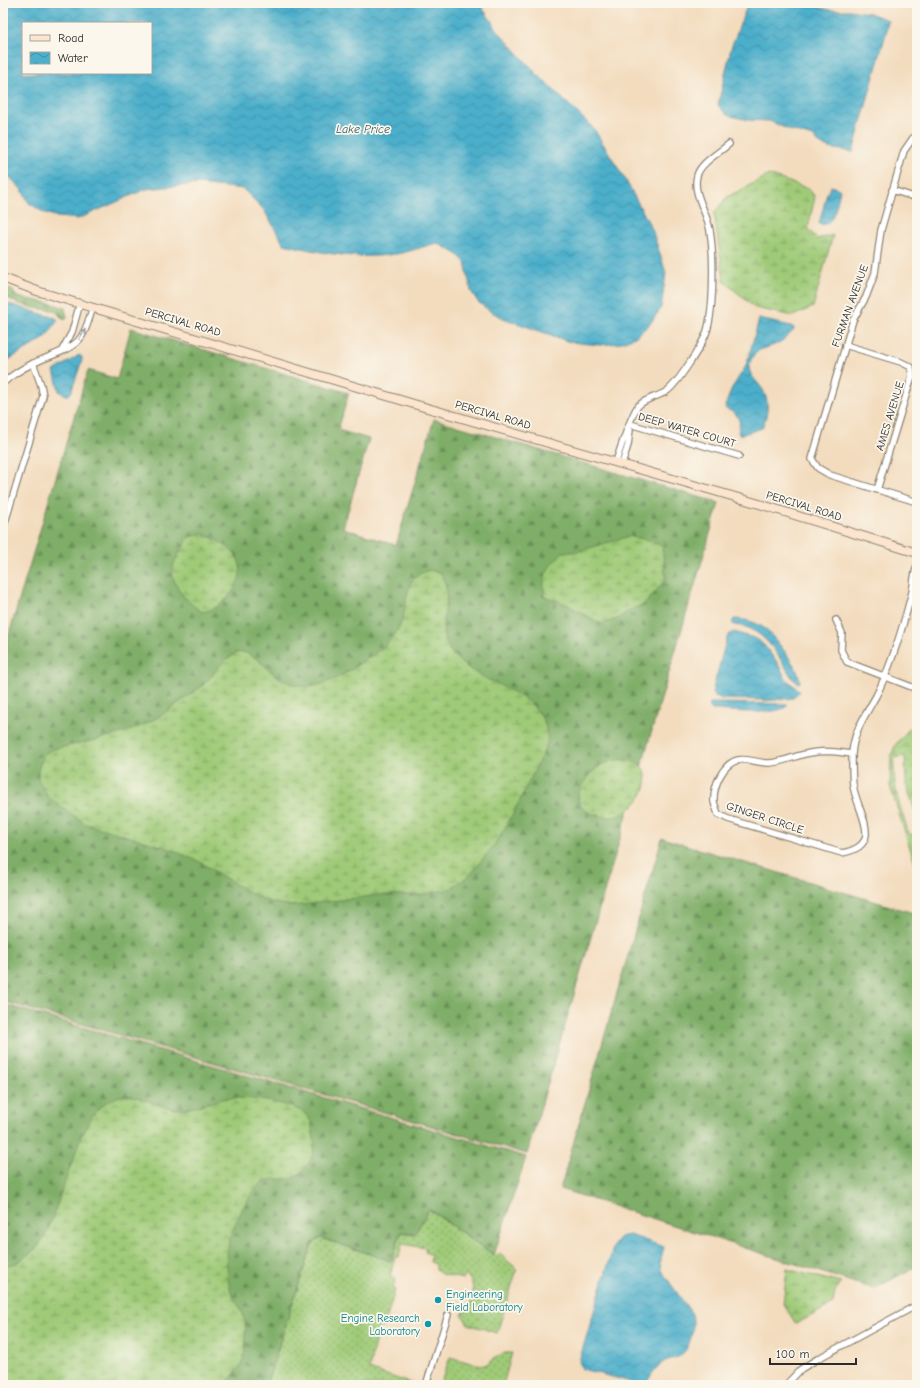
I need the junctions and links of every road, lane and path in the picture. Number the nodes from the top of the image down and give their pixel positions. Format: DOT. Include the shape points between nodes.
graph roads {
  1 [pos="915,137"];
  2 [pos="729,144"];
  3 [pos="892,190"];
  4 [pos="917,198"];
  5 [pos="3,278"];
  6 [pos="80,304"];
  7 [pos="93,307"];
  8 [pos="845,345"];
  9 [pos="60,352"];
  10 [pos="33,363"];
  11 [pos="3,383"];
  12 [pos="630,424"];
  13 [pos="620,449"];
  14 [pos="626,451"];
  15 [pos="739,456"];
  16 [pos="619,463"];
  17 [pos="877,490"];
  18 [pos="917,502"];
  19 [pos="3,529"];
  20 [pos="917,553"];
  21 [pos="917,566"];
  22 [pos="917,586"];
  23 [pos="911,595"];
  24 [pos="836,620"];
  25 [pos="885,677"];
  26 [pos="917,689"];
  27 [pos="852,754"];
  28 [pos="917,1306"];
  29 [pos="448,1315"];
  30 [pos="426,1385"];
  31 [pos="786,1385"];
  1 -- 3 [label="street, FURMAN AVENUE" via="904,151"];
  2 -- 12 [label="street" via="697,174 696,183 710,231 712,273 707,332 673,386 667,392 638,406"];
  3 -- 4 [label="street"];
  3 -- 8 [label="street, FURMAN AVENUE" via="880,230 875,273 866,298 853,320"];
  5 -- 6 [label="street, PERCIVAL ROAD" via="20,286"];
  6 -- 7 [label="street, PERCIVAL ROAD"];
  6 -- 9 [label="street" via="72,332"];
  9 -- 7 [label="street, one-way" via="78,341 86,328"];
  7 -- 16 [label="street, PERCIVAL ROAD"];
  8 -- 17 [label="street, FURMAN AVENUE" via="812,459 818,468 830,475"];
  8 -- 17 [label="street, AMES AVENUE" via="911,367 912,376"];
  9 -- 10 [label="street"];
  10 -- 11 [label="street"];
  10 -- 19 [label="street" via="42,385 43,396"];
  12 -- 13 [label="street"];
  12 -- 14 [label="street"];
  12 -- 15 [label="street, DEEP WATER COURT"];
  13 -- 14 [label="street"];
  13 -- 16 [label="street"];
  14 -- 16 [label="street"];
  16 -- 20 [label="street, PERCIVAL ROAD"];
  17 -- 18 [label="street"];
  21 -- 23 [label="street"];
  22 -- 23 [label="street"];
  23 -- 25 [label="street"];
  24 -- 25 [label="street" via="842,633 841,650 847,662"];
  25 -- 26 [label="street"];
  25 -- 27 [label="street" via="857,731"];
  27 -- 27 [label="street, GINGER CIRCLE" via="853,786 866,824 867,836 862,846 854,851 842,853 718,814 714,803 721,775 727,765 736,760 769,763 809,753 828,751"];
  28 -- 31 [label="street" via="819,1358 801,1369"];
  29 -- 30 [label="street"];
}
